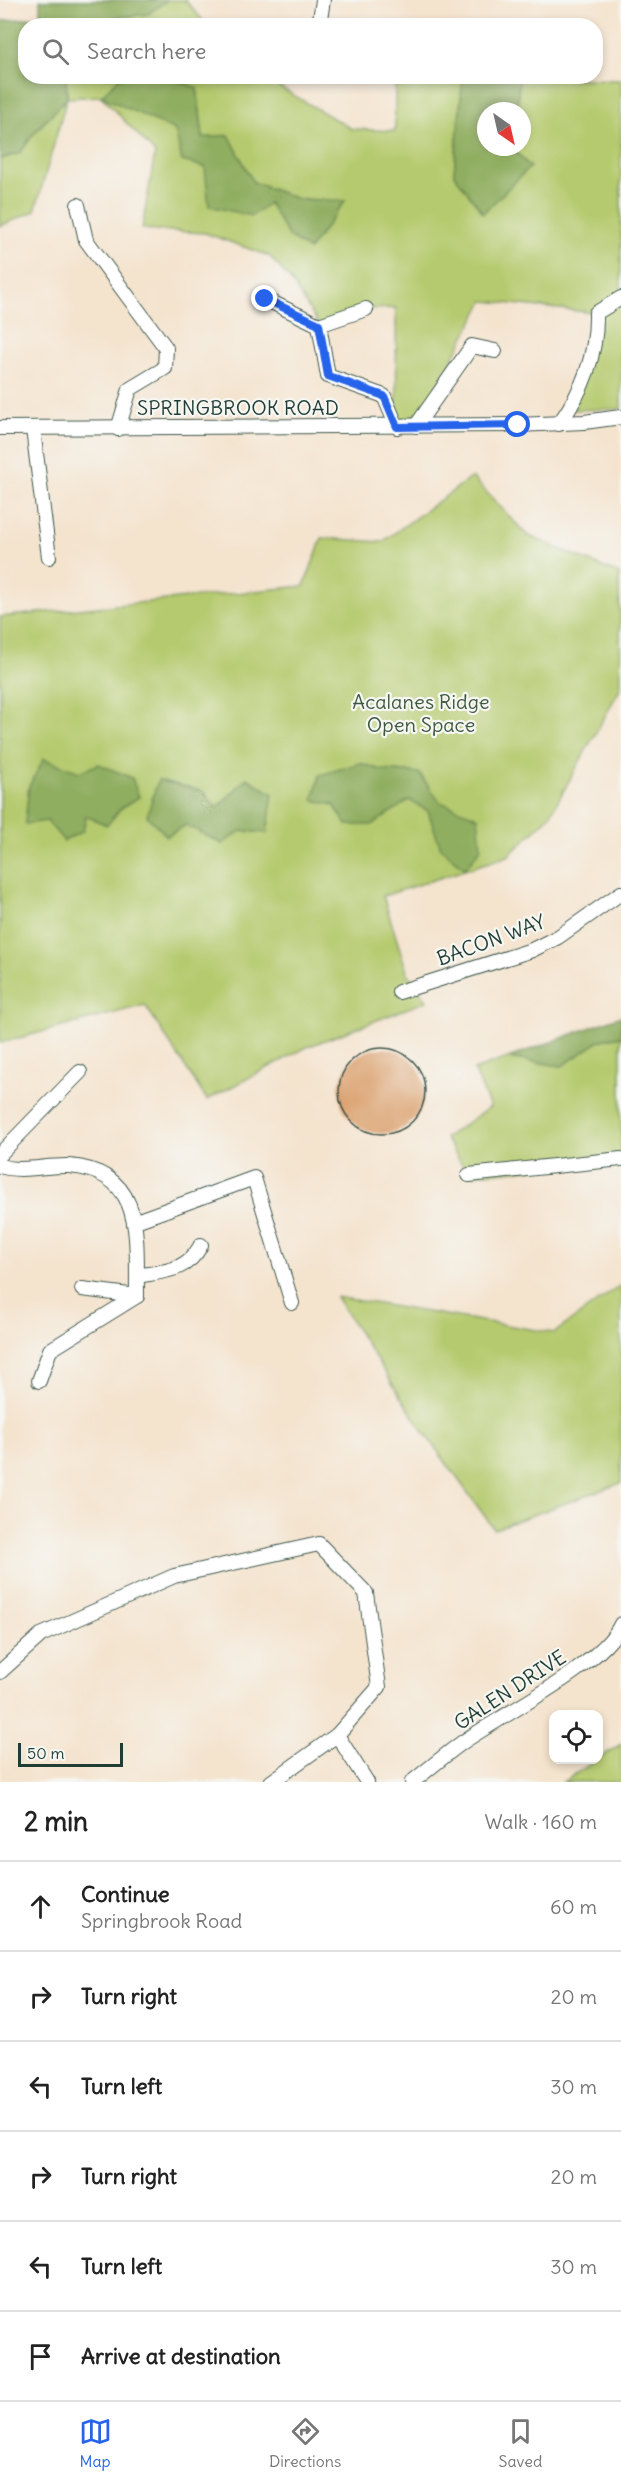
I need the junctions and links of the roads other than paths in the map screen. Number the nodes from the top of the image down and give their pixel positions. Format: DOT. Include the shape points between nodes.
graph roads {
  1 [pos="322,0"];
  2 [pos="320,18"];
  3 [pos="78,205"];
  4 [pos="621,298"];
  5 [pos="265,299"];
  6 [pos="366,309"];
  7 [pos="319,324"];
  8 [pos="495,351"];
  9 [pos="621,417"];
  10 [pos="584,422"];
  11 [pos="559,424"];
  12 [pos="416,426"];
  13 [pos="397,427"];
  14 [pos="621,427"];
  15 [pos="0,428"];
  16 [pos="33,429"];
  17 [pos="118,429"];
  18 [pos="49,557"];
  19 [pos="621,893"];
  20 [pos="399,992"];
  21 [pos="80,1072"];
  22 [pos="0,1154"];
  23 [pos="621,1159"];
  24 [pos="0,1166"];
  25 [pos="469,1175"];
  26 [pos="136,1221"];
  27 [pos="201,1245"];
  28 [pos="136,1276"];
  29 [pos="82,1289"];
  30 [pos="137,1296"];
  31 [pos="292,1303"];
  32 [pos="39,1381"];
  33 [pos="621,1624"];
  34 [pos="0,1672"];
  35 [pos="338,1735"];
  36 [pos="271,1782"];
  37 [pos="368,1782"];
  38 [pos="412,1782"];
  1 -- 2 [label="street"];
  3 -- 17 [label="street" via="86,240 166,348 165,368 130,389"];
  4 -- 11 [label="street" via="596,313 597,336 589,365 576,400"];
  5 -- 7 [label="street"];
  6 -- 7 [label="street"];
  7 -- 13 [label="street" via="328,376 384,396"];
  8 -- 12 [label="street" via="472,346"];
  9 -- 10 [label="street, SPRINGBROOK ROAD"];
  10 -- 11 [label="street, SPRINGBROOK ROAD"];
  10 -- 14 [label="street, SPRINGBROOK ROAD"];
  11 -- 12 [label="street, SPRINGBROOK ROAD"];
  12 -- 13 [label="street, SPRINGBROOK ROAD"];
  13 -- 17 [label="street, SPRINGBROOK ROAD"];
  15 -- 16 [label="street, SPRINGBROOK ROAD"];
  16 -- 17 [label="street, SPRINGBROOK ROAD"];
  16 -- 18 [label="street"];
  19 -- 20 [label="street, BACON WAY" via="558,937 531,950"];
  21 -- 22 [label="street"];
  23 -- 25 [label="street"];
  24 -- 26 [label="street" via="70,1166 98,1173 122,1190"];
  26 -- 28 [label="street"];
  26 -- 31 [label="street" via="254,1178"];
  27 -- 28 [label="street" via="194,1260 173,1270"];
  28 -- 30 [label="street"];
  29 -- 30 [label="street"];
  30 -- 32 [label="street" via="50,1350"];
  33 -- 38 [label="street, GALEN DRIVE" via="615,1639 581,1668 462,1742"];
  34 -- 35 [label="street" via="41,1635 174,1575 319,1544 366,1593 379,1687"];
  35 -- 36 [label="street"];
  35 -- 37 [label="street"];
}
